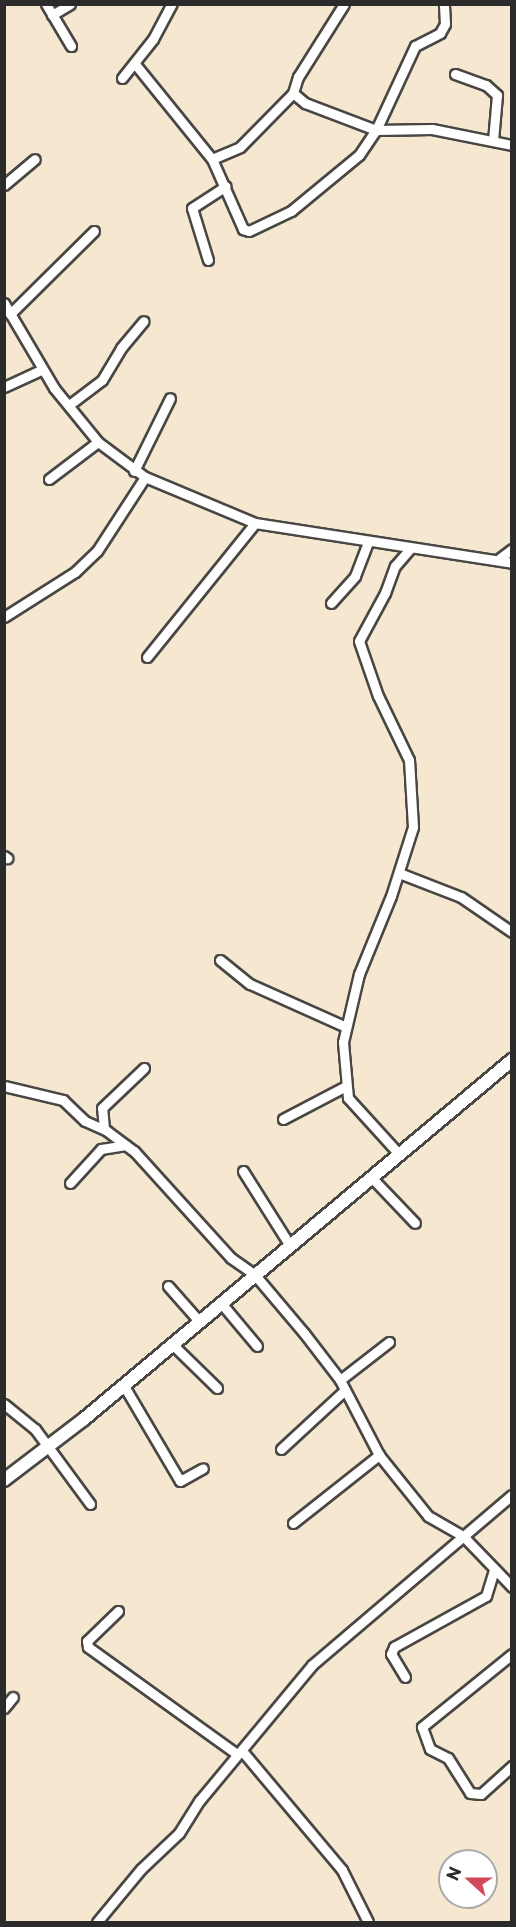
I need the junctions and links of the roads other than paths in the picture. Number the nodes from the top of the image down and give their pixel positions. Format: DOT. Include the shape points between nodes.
graph roads {
  1 [pos="46,4"];
  2 [pos="70,4"];
  3 [pos="172,4"];
  4 [pos="344,4"];
  5 [pos="444,4"];
  6 [pos="52,15"];
  7 [pos="71,46"];
  8 [pos="135,63"];
  9 [pos="455,74"];
  10 [pos="122,78"];
  11 [pos="293,93"];
  12 [pos="376,130"];
  13 [pos="493,141"];
  14 [pos="512,145"];
  15 [pos="35,159"];
  16 [pos="212,159"];
  17 [pos="4,185"];
  18 [pos="226,186"];
  19 [pos="94,231"];
  20 [pos="208,260"];
  21 [pos="4,303"];
  22 [pos="9,314"];
  23 [pos="144,321"];
  24 [pos="40,370"];
  25 [pos="4,387"];
  26 [pos="170,398"];
  27 [pos="69,405"];
  28 [pos="98,442"];
  29 [pos="134,471"];
  30 [pos="145,477"];
  31 [pos="49,479"];
  32 [pos="255,523"];
  33 [pos="368,542"];
  34 [pos="390,546"];
  35 [pos="410,549"];
  36 [pos="512,549"];
  37 [pos="500,558"];
  38 [pos="512,562"];
  39 [pos="395,566"];
  40 [pos="331,603"];
  41 [pos="4,617"];
  42 [pos="147,657"];
  43 [pos="399,873"];
  44 [pos="512,932"];
  45 [pos="219,960"];
  46 [pos="346,1027"];
  47 [pos="512,1060"];
  48 [pos="144,1068"];
  49 [pos="4,1086"];
  50 [pos="345,1087"];
  51 [pos="283,1119"];
  52 [pos="104,1129"];
  53 [pos="126,1145"];
  54 [pos="399,1154"];
  55 [pos="243,1171"];
  56 [pos="372,1178"];
  57 [pos="70,1183"];
  58 [pos="415,1223"];
  59 [pos="289,1244"];
  60 [pos="255,1275"];
  61 [pos="168,1286"];
  62 [pos="221,1303"];
  63 [pos="199,1321"];
  64 [pos="389,1342"];
  65 [pos="172,1344"];
  66 [pos="257,1346"];
  67 [pos="340,1380"];
  68 [pos="124,1386"];
  69 [pos="217,1388"];
  70 [pos="345,1390"];
  71 [pos="4,1404"];
  72 [pos="50,1447"];
  73 [pos="281,1449"];
  74 [pos="379,1455"];
  75 [pos="203,1468"];
  76 [pos="4,1479"];
  77 [pos="512,1495"];
  78 [pos="90,1504"];
  79 [pos="293,1523"];
  80 [pos="463,1536"];
  81 [pos="494,1569"];
  82 [pos="512,1587"];
  83 [pos="118,1611"];
  84 [pos="512,1654"];
  85 [pos="405,1677"];
  86 [pos="13,1697"];
  87 [pos="4,1708"];
  88 [pos="240,1753"];
  89 [pos="512,1766"];
  90 [pos="97,1923"];
  91 [pos="368,1923"];
  1 -- 6 [label="street"];
  2 -- 6 [label="street"];
  3 -- 8 [label="street"];
  4 -- 11 [label="street"];
  5 -- 12 [label="street" via="445,24 440,33 415,46"];
  6 -- 7 [label="street"];
  8 -- 10 [label="street"];
  8 -- 16 [label="street"];
  9 -- 13 [label="street" via="486,85 497,95"];
  11 -- 12 [label="street" via="305,103"];
  11 -- 16 [label="street" via="240,147"];
  12 -- 13 [label="street" via="432,129"];
  12 -- 18 [label="street" via="346,170 291,211 249,231 243,229"];
  13 -- 14 [label="street"];
  15 -- 17 [label="street"];
  16 -- 18 [label="street"];
  18 -- 20 [label="street" via="194,205 191,212"];
  19 -- 22 [label="street"];
  21 -- 22 [label="street"];
  22 -- 24 [label="street"];
  23 -- 27 [label="street" via="121,348 102,380"];
  24 -- 25 [label="street"];
  24 -- 27 [label="street"];
  26 -- 29 [label="street"];
  27 -- 28 [label="street"];
  28 -- 29 [label="street"];
  28 -- 31 [label="street"];
  29 -- 30 [label="street"];
  30 -- 32 [label="street"];
  30 -- 41 [label="street" via="116,526 83,565"];
  32 -- 33 [label="street"];
  32 -- 42 [label="street"];
  33 -- 34 [label="street"];
  33 -- 40 [label="street" via="355,576"];
  34 -- 35 [label="street"];
  34 -- 39 [label="street"];
  35 -- 37 [label="street"];
  35 -- 39 [label="street"];
  36 -- 37 [label="street"];
  37 -- 38 [label="street"];
  39 -- 43 [label="street" via="386,593 359,641 411,770 413,827"];
  43 -- 44 [label="street" via="461,897"];
  43 -- 46 [label="street" via="359,974"];
  45 -- 46 [label="street" via="250,984"];
  46 -- 50 [label="street"];
  47 -- 54 [label="street"];
  48 -- 52 [label="street" via="102,1108"];
  49 -- 52 [label="street" via="63,1100 85,1121"];
  50 -- 51 [label="street"];
  50 -- 54 [label="street" via="353,1105"];
  52 -- 53 [label="street"];
  53 -- 57 [label="street" via="101,1149"];
  53 -- 60 [label="street" via="231,1258"];
  54 -- 56 [label="street"];
  55 -- 59 [label="street"];
  56 -- 58 [label="street"];
  56 -- 59 [label="street"];
  59 -- 60 [label="street"];
  60 -- 62 [label="street"];
  60 -- 67 [label="street"];
  61 -- 63 [label="street"];
  62 -- 63 [label="street"];
  62 -- 66 [label="street"];
  63 -- 65 [label="street"];
  64 -- 67 [label="street"];
  65 -- 68 [label="street"];
  65 -- 69 [label="street"];
  67 -- 70 [label="street"];
  68 -- 72 [label="street"];
  68 -- 75 [label="street" via="180,1480"];
  70 -- 73 [label="street"];
  70 -- 74 [label="street"];
  71 -- 72 [label="street"];
  72 -- 76 [label="street"];
  72 -- 78 [label="street"];
  74 -- 79 [label="street"];
  74 -- 80 [label="street" via="428,1516"];
  77 -- 80 [label="street"];
  80 -- 81 [label="street"];
  80 -- 88 [label="street" via="312,1665"];
  81 -- 82 [label="street"];
  81 -- 85 [label="street" via="486,1596 394,1647 391,1654"];
  83 -- 88 [label="street" via="87,1641 88,1647"];
  84 -- 89 [label="street" via="422,1727 430,1749 448,1758 470,1793 481,1794"];
  86 -- 87 [label="street"];
  88 -- 90 [label="street" via="190,1813 179,1833 141,1869"];
  88 -- 91 [label="street" via="342,1870"];
}
